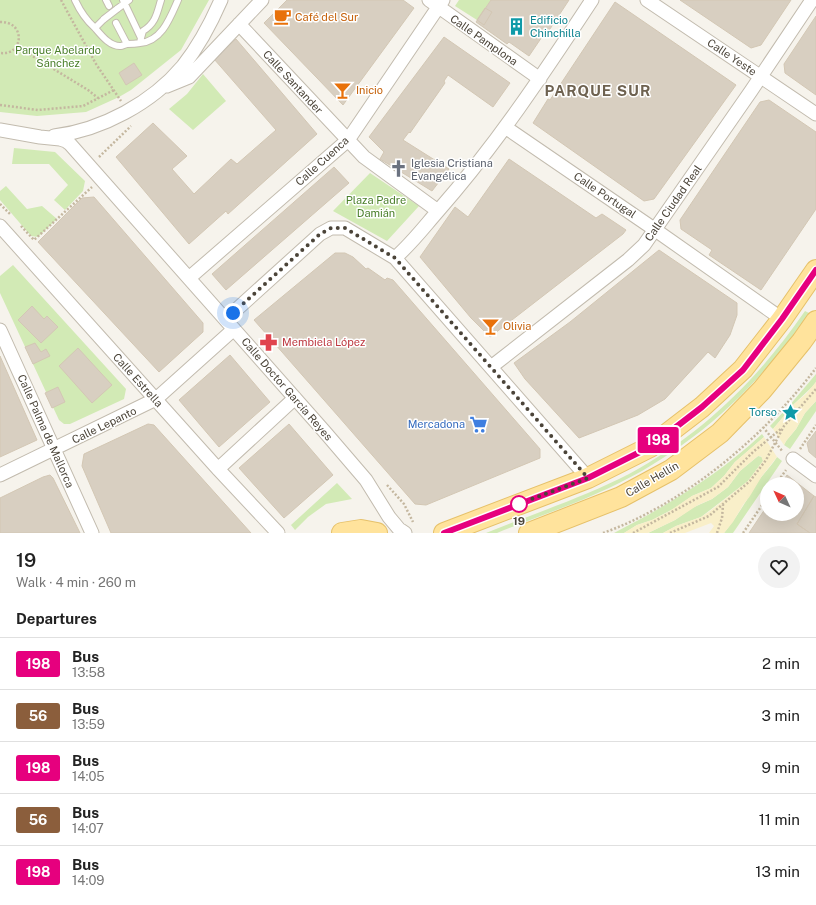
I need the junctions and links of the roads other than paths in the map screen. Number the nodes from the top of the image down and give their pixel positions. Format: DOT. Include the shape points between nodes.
graph roads {
  1 [pos="75,0"];
  2 [pos="161,0"];
  3 [pos="178,0"];
  4 [pos="221,0"];
  5 [pos="262,0"];
  6 [pos="592,0"];
  7 [pos="647,0"];
  8 [pos="812,0"];
  9 [pos="126,1"];
  10 [pos="436,2"];
  11 [pos="116,22"];
  12 [pos="239,24"];
  13 [pos="95,28"];
  14 [pos="141,40"];
  15 [pos="127,44"];
  16 [pos="761,76"];
  17 [pos="540,79"];
  18 [pos="158,90"];
  19 [pos="816,114"];
  20 [pos="505,127"];
  21 [pos="0,130"];
  22 [pos="77,131"];
  23 [pos="0,135"];
  24 [pos="40,137"];
  25 [pos="348,140"];
  26 [pos="114,194"];
  27 [pos="438,211"];
  28 [pos="0,226"];
  29 [pos="654,229"];
  30 [pos="395,258"];
  31 [pos="816,270"];
  32 [pos="189,278"];
  33 [pos="782,319"];
  34 [pos="816,321"];
  35 [pos="230,324"];
  36 [pos="0,330"];
  37 [pos="491,367"];
  38 [pos="295,398"];
  39 [pos="156,399"];
  40 [pos="55,448"];
  41 [pos="793,459"];
  42 [pos="218,470"];
  43 [pos="0,475"];
  44 [pos="816,476"];
  45 [pos="588,478"];
  46 [pos="383,525"];
  47 [pos="92,533"];
  48 [pos="278,533"];
  49 [pos="342,533"];
  50 [pos="390,533"];
  51 [pos="405,533"];
  52 [pos="444,533"];
  53 [pos="529,533"];
  1 -- 13 [label="lane"];
  2 -- 14 [label="lane" via="155,20 143,31"];
  3 -- 14 [label="lane" via="158,35 148,42"];
  4 -- 18 [label="street" via="183,66"];
  5 -- 12 [label="street"];
  6 -- 17 [label="street"];
  7 -- 16 [label="street, Calle Yeste"];
  8 -- 16 [label="street, Calle Ciudad Real"];
  9 -- 13 [label="lane, bridge"];
  9 -- 14 [label="lane"];
  10 -- 17 [label="street, Calle Pamplona"];
  10 -- 25 [label="street, Calle Cuenca"];
  11 -- 15 [label="lane"];
  12 -- 18 [label="street" via="189,77"];
  12 -- 25 [label="street, Calle Santander"];
  13 -- 15 [label="lane" via="113,44"];
  14 -- 15 [label="lane" via="132,45"];
  16 -- 19 [label="street, Calle Yeste"];
  16 -- 29 [label="street, Calle Ciudad Real"];
  17 -- 20 [label="street"];
  18 -- 22 [label="street" via="127,111"];
  20 -- 27 [label="street"];
  20 -- 29 [label="street, Calle Portugal"];
  21 -- 24 [label="street"];
  22 -- 24 [label="street"];
  22 -- 26 [label="street, Calle Doctor García Reyes" via="79,144 108,180"];
  23 -- 24 [label="street" via="13,138"];
  24 -- 26 [label="street, Calle Doctor García Reyes" via="66,141"];
  25 -- 27 [label="street, Calle Santander" via="364,157"];
  25 -- 32 [label="street, Calle Cuenca"];
  26 -- 32 [label="street, Calle Doctor García Reyes"];
  27 -- 30 [label="street"];
  28 -- 39 [label="street, Calle Estrella"];
  29 -- 33 [label="street, Calle Portugal"];
  29 -- 37 [label="street, Calle Ciudad Real" via="644,245 628,260"];
  30 -- 35 [label="street, Calle Lepanto" via="345,228 331,228 320,234"];
  30 -- 37 [label="street, Calle Lepanto"];
  31 -- 33 [label="main road"];
  32 -- 35 [label="street, Calle Doctor García Reyes"];
  33 -- 45 [label="main road" via="743,370 702,407 650,447"];
  34 -- 53 [label="main road, Calle Hellín" via="762,390 720,433 671,470 622,497"];
  35 -- 38 [label="street, Calle Doctor García Reyes"];
  35 -- 39 [label="street, Calle Lepanto"];
  36 -- 40 [label="street, Calle Palma de Mallorca"];
  37 -- 45 [label="street, Calle Lepanto"];
  38 -- 42 [label="street"];
  38 -- 46 [label="street, Calle Doctor García Reyes" via="366,480"];
  39 -- 40 [label="street, Calle Lepanto"];
  39 -- 42 [label="street, Calle Estrella"];
  40 -- 43 [label="street, Calle Lepanto"];
  40 -- 47 [label="street, Calle Palma de Mallorca"];
  41 -- 44 [label="street"];
  42 -- 48 [label="street, Calle Estrella"];
  45 -- 52 [label="main road"];
  46 -- 49 [label="main road"];
  46 -- 50 [label="street, Calle Doctor García Reyes"];
  46 -- 51 [label="street, Calle Doctor García Reyes"];
}
